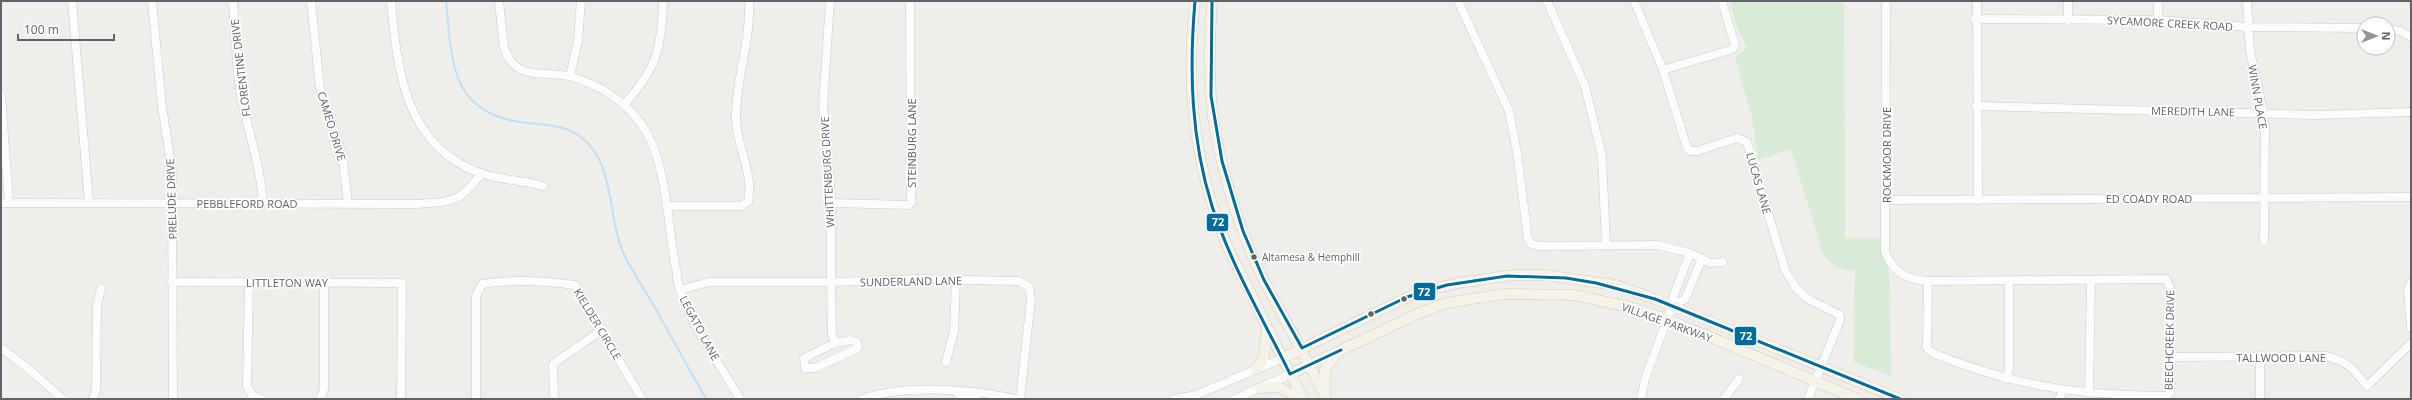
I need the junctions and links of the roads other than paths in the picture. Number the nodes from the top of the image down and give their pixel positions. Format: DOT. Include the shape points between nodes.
graph roads {
  1 [pos="72,1"];
  2 [pos="152,1"];
  3 [pos="232,1"];
  4 [pos="311,1"];
  5 [pos="391,1"];
  6 [pos="499,1"];
  7 [pos="581,1"];
  8 [pos="664,1"];
  9 [pos="749,1"];
  10 [pos="830,1"];
  11 [pos="910,1"];
  12 [pos="1194,1"];
  13 [pos="1212,1"];
  14 [pos="1458,1"];
  15 [pos="1547,1"];
  16 [pos="1634,1"];
  17 [pos="1722,1"];
  18 [pos="1886,1"];
  19 [pos="1977,1"];
  20 [pos="2068,1"];
  21 [pos="2158,1"];
  22 [pos="2247,1"];
  23 [pos="1975,20"];
  24 [pos="2068,20"];
  25 [pos="2158,20"];
  26 [pos="2248,27"];
  27 [pos="2356,28"];
  28 [pos="2396,30"];
  29 [pos="2411,37"];
  30 [pos="1662,70"];
  31 [pos="570,76"];
  32 [pos="1,96"];
  33 [pos="624,106"];
  34 [pos="1976,106"];
  35 [pos="2411,112"];
  36 [pos="2263,113"];
  37 [pos="2,117"];
  38 [pos="482,174"];
  39 [pos="543,186"];
  40 [pos="2411,196"];
  41 [pos="2264,198"];
  42 [pos="1886,200"];
  43 [pos="1978,200"];
  44 [pos="5,202"];
  45 [pos="89,202"];
  46 [pos="173,202"];
  47 [pos="348,203"];
  48 [pos="831,203"];
  49 [pos="263,204"];
  50 [pos="666,206"];
  51 [pos="2264,241"];
  52 [pos="1606,246"];
  53 [pos="1690,253"];
  54 [pos="1702,259"];
  55 [pos="1723,262"];
  56 [pos="956,280"];
  57 [pos="2091,280"];
  58 [pos="1472,281"];
  59 [pos="1928,281"];
  60 [pos="2009,281"];
  61 [pos="172,282"];
  62 [pos="249,282"];
  63 [pos="324,282"];
  64 [pos="831,282"];
  65 [pos="2411,283"];
  66 [pos="101,289"];
  67 [pos="680,290"];
  68 [pos="1475,298"];
  69 [pos="1672,306"];
  70 [pos="1667,319"];
  71 [pos="1268,327"];
  72 [pos="2411,328"];
  73 [pos="603,330"];
  74 [pos="835,343"];
  75 [pos="2411,343"];
  76 [pos="1,348"];
  77 [pos="1302,348"];
  78 [pos="1339,351"];
  79 [pos="2260,356"];
  80 [pos="2170,357"];
  81 [pos="1282,358"];
  82 [pos="946,362"];
  83 [pos="1310,364"];
  84 [pos="1821,366"];
  85 [pos="1256,369"];
  86 [pos="1290,374"];
  87 [pos="1739,379"];
  88 [pos="2006,379"];
  89 [pos="1815,380"];
  90 [pos="1260,388"];
  91 [pos="945,390"];
  92 [pos="2062,390"];
  93 [pos="2089,393"];
  94 [pos="63,399"];
  95 [pos="93,399"];
  96 [pos="173,399"];
  97 [pos="261,399"];
  98 [pos="320,399"];
  99 [pos="401,399"];
  100 [pos="476,399"];
  101 [pos="554,399"];
  102 [pos="642,399"];
  103 [pos="740,399"];
  104 [pos="862,399"];
  105 [pos="977,399"];
  106 [pos="1016,399"];
  107 [pos="1020,399"];
  108 [pos="1174,399"];
  109 [pos="1235,399"];
  110 [pos="1301,399"];
  111 [pos="1326,399"];
  112 [pos="1641,399"];
  113 [pos="1724,399"];
  114 [pos="1808,399"];
  115 [pos="1858,399"];
  116 [pos="1900,399"];
  117 [pos="2060,399"];
  118 [pos="2260,399"];
  1 -- 45 [label="street"];
  2 -- 46 [label="street, PRELUDE DRIVE" via="162,106 172,171"];
  3 -- 49 [label="street, FLORENTINE DRIVE" via="241,94 257,162"];
  4 -- 47 [label="street, CAMEO DRIVE" via="320,88 342,154"];
  5 -- 38 [label="street" via="397,62 415,117 443,150 458,162"];
  6 -- 31 [label="street, LEGATO LANE" via="504,47 506,54 516,66 529,73"];
  7 -- 31 [label="street" via="578,41"];
  8 -- 33 [label="street" via="656,59 647,78"];
  9 -- 50 [label="street" via="748,36 740,77 736,121 749,176 748,200 741,206"];
  10 -- 48 [label="street, WHITTENBURG DRIVE" via="823,106"];
  11 -- 48 [label="street, STEINBURG LANE" via="911,203"];
  12 -- 71 [label="main road" via="1190,42 1190,93 1206,184 1228,248"];
  13 -- 77 [label="main road" via="1211,96 1228,182 1243,231 1264,280"];
  14 -- 52 [label="street" via="1509,111 1528,239 1531,244"];
  15 -- 52 [label="street" via="1585,86 1589,102 1602,156"];
  16 -- 30 [label="street, LUCAS LANE"];
  17 -- 30 [label="street" via="1735,45 1733,49"];
  18 -- 42 [label="street, ROCKMOOR DRIVE"];
  19 -- 23 [label="street"];
  20 -- 24 [label="street"];
  21 -- 25 [label="street"];
  22 -- 26 [label="street, WINN PLACE"];
  23 -- 24 [label="street, SYCAMORE CREEK ROAD"];
  23 -- 34 [label="street"];
  24 -- 25 [label="street, SYCAMORE CREEK ROAD"];
  25 -- 26 [label="street, SYCAMORE CREEK ROAD"];
  26 -- 27 [label="street, SYCAMORE CREEK ROAD"];
  26 -- 36 [label="street, WINN PLACE" via="2250,51"];
  28 -- 29 [label="street"];
  30 -- 84 [label="street, LUCAS LANE" via="1687,148 1697,151 1737,138 1747,142 1785,270 1796,288 1808,299 1837,313 1840,318"];
  31 -- 33 [label="street, LEGATO LANE" via="601,88"];
  32 -- 37 [label="street"];
  33 -- 50 [label="street, LEGATO LANE" via="640,122 651,141 661,175"];
  34 -- 36 [label="street, MEREDITH LANE"];
  34 -- 43 [label="street"];
  35 -- 36 [label="street, MEREDITH LANE" via="2317,115"];
  36 -- 41 [label="street, WINN PLACE"];
  37 -- 44 [label="street"];
  38 -- 39 [label="street"];
  38 -- 47 [label="street, PEBBLEFORD ROAD" via="470,189 451,201 416,204"];
  40 -- 41 [label="street, ED COADY ROAD"];
  41 -- 43 [label="street, ED COADY ROAD"];
  41 -- 51 [label="street, WINN PLACE"];
  42 -- 43 [label="street, ED COADY ROAD"];
  42 -- 59 [label="street, ROCKMOOR DRIVE" via="1885,252 1890,264 1899,274 1909,279"];
  44 -- 45 [label="street, PEBBLEFORD ROAD"];
  45 -- 46 [label="street, PEBBLEFORD ROAD"];
  46 -- 49 [label="street, PEBBLEFORD ROAD"];
  46 -- 61 [label="street, PRELUDE DRIVE"];
  47 -- 49 [label="street, PEBBLEFORD ROAD"];
  48 -- 64 [label="street, WHITTENBURG DRIVE"];
  50 -- 67 [label="street, LEGATO LANE"];
  52 -- 53 [label="street" via="1657,245"];
  53 -- 54 [label="street"];
  53 -- 69 [label="street"];
  54 -- 55 [label="street" via="1710,263"];
  54 -- 69 [label="street" via="1685,299"];
  56 -- 64 [label="street, SUNDERLAND LANE"];
  56 -- 82 [label="street" via="954,331"];
  56 -- 107 [label="street, SUNDERLAND LANE" via="1019,281 1029,287 1031,299"];
  57 -- 60 [label="street, BEECHCREEK DRIVE"];
  57 -- 80 [label="street, BEECHCREEK DRIVE" via="2166,279 2170,287"];
  57 -- 93 [label="street"];
  58 -- 68 [label="main road"];
  58 -- 69 [label="main road, VILLAGE PARKWAY" via="1514,275 1579,279 1616,285"];
  58 -- 77 [label="main road, VILLAGE PARKWAY" via="1416,293"];
  59 -- 60 [label="street, BEECHCREEK DRIVE"];
  59 -- 88 [label="street, BEECHCREEK DRIVE" via="1927,348 1947,359"];
  60 -- 88 [label="street" via="2009,368"];
  61 -- 62 [label="street, LITTLETON WAY"];
  61 -- 96 [label="street, PRELUDE DRIVE"];
  62 -- 63 [label="street, LITTLETON WAY"];
  62 -- 97 [label="street" via="247,386 252,395"];
  63 -- 98 [label="street" via="324,389"];
  63 -- 99 [label="street, LITTLETON WAY" via="402,283"];
  64 -- 67 [label="street, SUNDERLAND LANE" via="709,282"];
  64 -- 74 [label="street, WHITTENBURG DRIVE" via="832,334"];
  65 -- 72 [label="street" via="2408,290"];
  66 -- 95 [label="street" via="97,305 96,390"];
  67 -- 103 [label="street, LEGATO LANE" via="696,324"];
  68 -- 70 [label="main road, VILLAGE PARKWAY" via="1506,294 1574,295 1634,308"];
  68 -- 78 [label="main road, VILLAGE PARKWAY" via="1456,300 1422,312"];
  69 -- 70 [label="street"];
  69 -- 84 [label="main road, VILLAGE PARKWAY"];
  70 -- 89 [label="main road, VILLAGE PARKWAY"];
  70 -- 112 [label="street" via="1645,379"];
  71 -- 81 [label="main road"];
  71 -- 85 [label="main road" via="1264,358"];
  73 -- 100 [label="street, KIELDER CIRCLE" via="575,285 558,282 482,284 476,296"];
  73 -- 101 [label="street" via="553,364"];
  73 -- 102 [label="street, KIELDER CIRCLE"];
  74 -- 74 [label="street" via="804,358 805,368 815,368 858,348 857,342 850,340"];
  75 -- 79 [label="street, TALLWOOD LANE" via="2367,386 2351,366 2341,359 2326,356"];
  76 -- 94 [label="street" via="31,370"];
  77 -- 81 [label="main road, VILLAGE PARKWAY"];
  77 -- 83 [label="main road"];
  78 -- 83 [label="main road, VILLAGE PARKWAY"];
  78 -- 111 [label="main road" via="1325,369"];
  79 -- 80 [label="street, TALLWOOD LANE"];
  79 -- 118 [label="street"];
  80 -- 93 [label="street, BEECHCREEK DRIVE" via="2168,396"];
  81 -- 85 [label="street"];
  81 -- 86 [label="main road"];
  83 -- 86 [label="main road, VILLAGE PARKWAY"];
  83 -- 111 [label="main road"];
  84 -- 89 [label="street"];
  84 -- 116 [label="main road, VILLAGE PARKWAY"];
  85 -- 108 [label="street" via="1196,395"];
  86 -- 90 [label="street"];
  86 -- 110 [label="main road"];
  87 -- 113 [label="street"];
  88 -- 92 [label="street, BEECHCREEK DRIVE"];
  89 -- 114 [label="street"];
  89 -- 115 [label="main road, VILLAGE PARKWAY"];
  90 -- 109 [label="street"];
  90 -- 110 [label="main road" via="1279,387"];
  91 -- 104 [label="street" via="908,391"];
  91 -- 105 [label="street"];
  91 -- 106 [label="street" via="983,391"];
  92 -- 93 [label="street, BEECHCREEK DRIVE"];
  92 -- 117 [label="street"];
}
